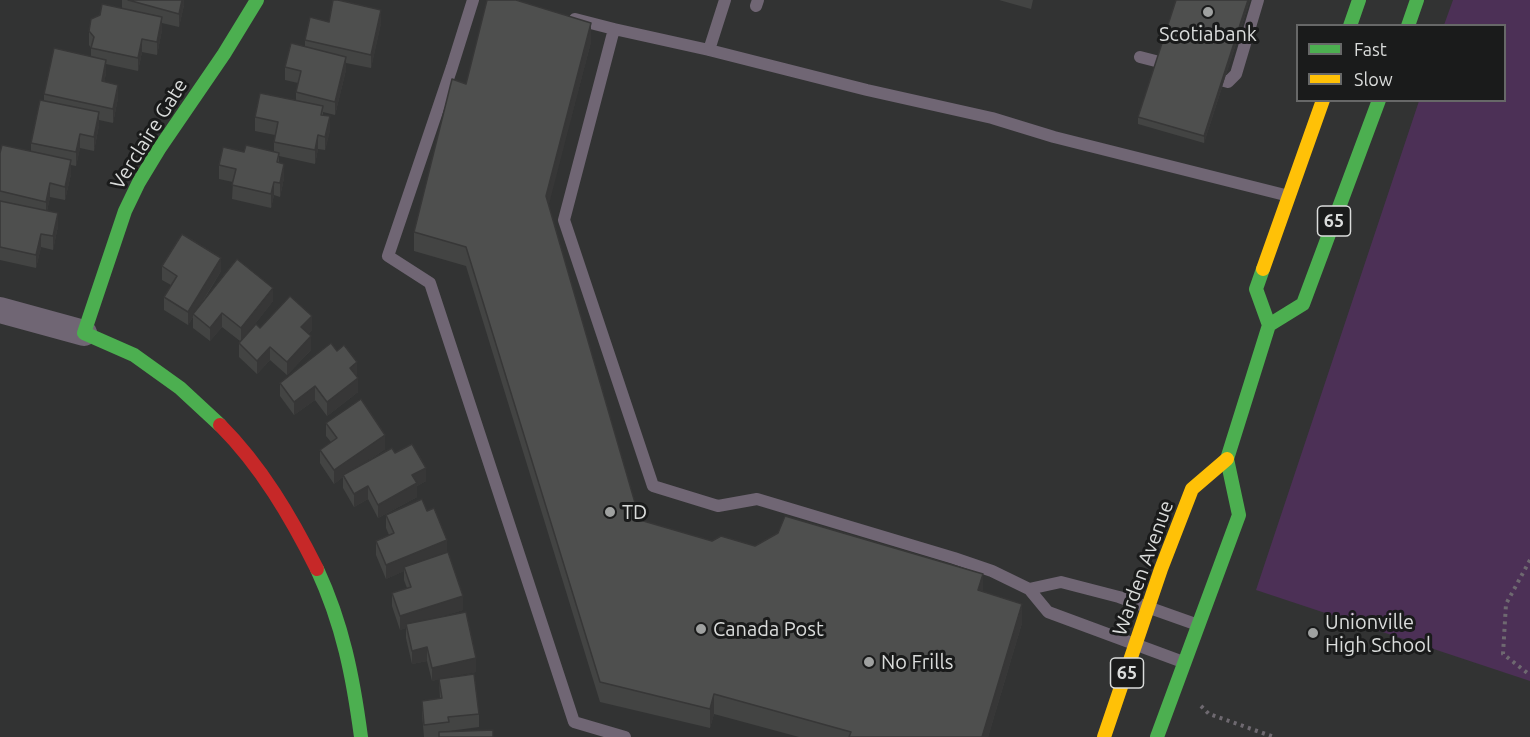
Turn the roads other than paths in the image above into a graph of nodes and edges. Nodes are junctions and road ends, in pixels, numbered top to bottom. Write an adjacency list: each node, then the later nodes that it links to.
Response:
1 (257, 0): 18 (main road, Verclaire Gate)
2 (473, 0): 26 (lane)
3 (725, 0): 11 (lane)
4 (1258, 0): 12 (lane)
5 (1359, 0): 8 (main road)
6 (1417, 0): 9 (main road)
7 (568, 17): 10 (lane)
8 (1351, 24)
9 (1409, 24)
10 (614, 29): 11 (lane); 20 (lane)
11 (709, 50): 15 (lane)
12 (1140, 57)
13 (1322, 102): 15 (main road, 65)
14 (1378, 102): 17 (main road, 65)
15 (1290, 196): 17 (main road, 65)
16 (0, 310): 18 (street)
17 (1269, 325): 19 (main road)
18 (84, 333): 25 (main road)
19 (1227, 459): 21 (main road, Warden Avenue / 65); 22 (main road)
20 (1029, 588): 21 (lane); 23 (lane)
21 (1148, 608): 22 (lane); 23 (main road, Warden Avenue / 65)
22 (1198, 625): 24 (main road)
23 (1135, 646): 24 (lane); 27 (main road, Warden Avenue / 65)
24 (1185, 663): 28 (main road)
25 (361, 737)
26 (625, 737)
27 (1104, 737)
28 (1157, 737)

